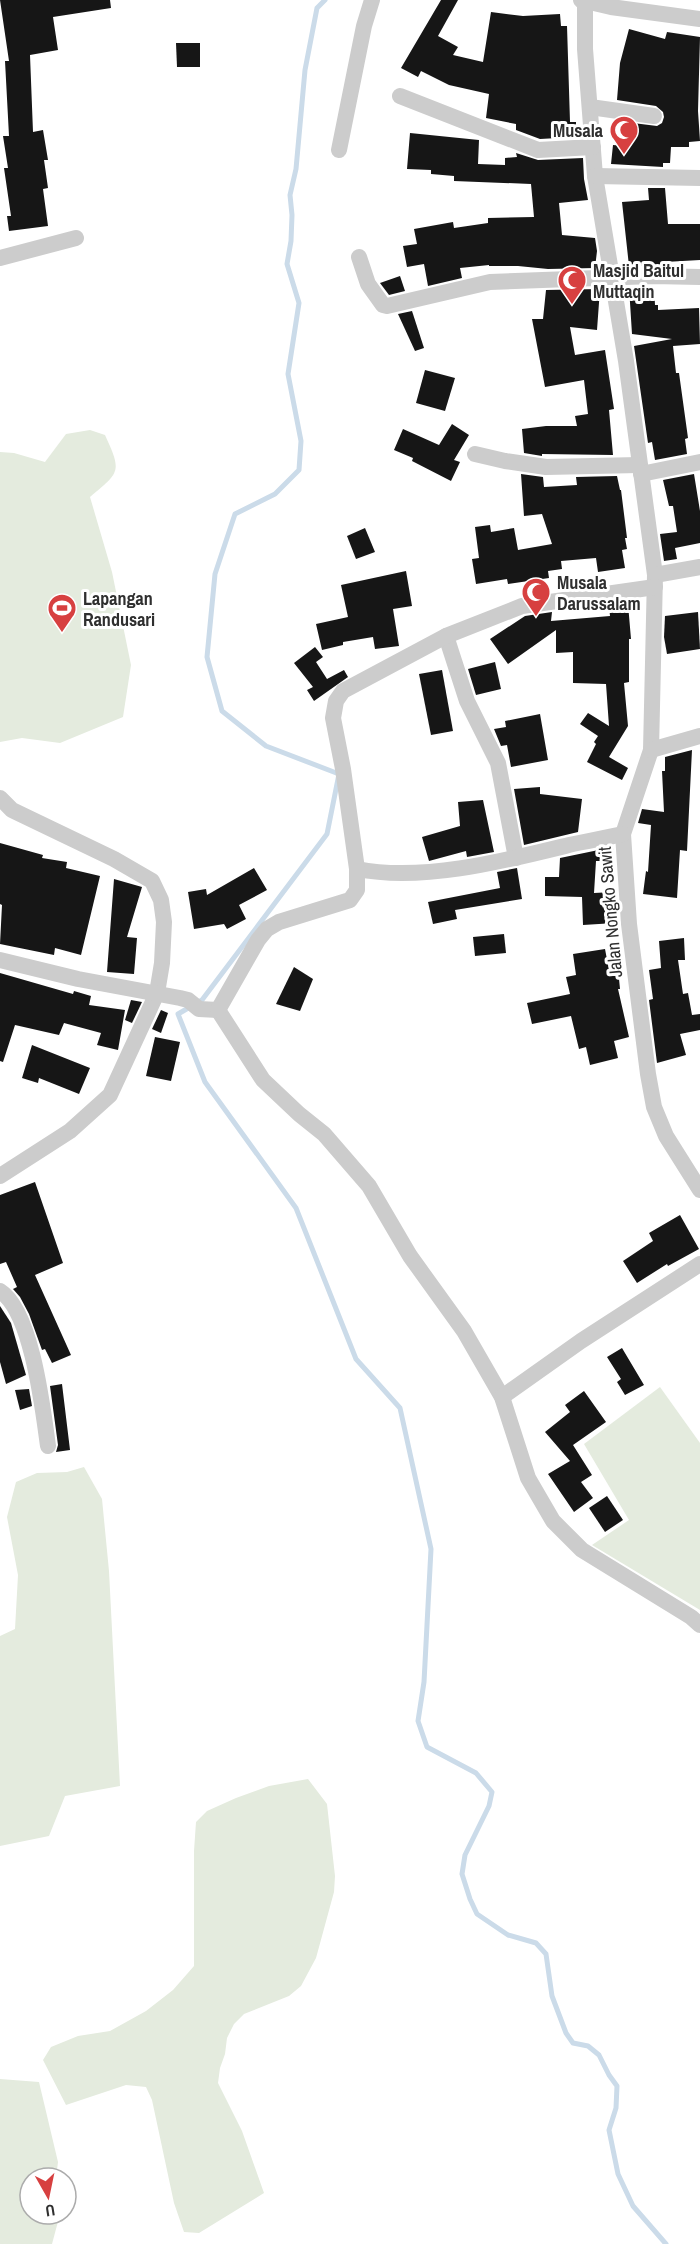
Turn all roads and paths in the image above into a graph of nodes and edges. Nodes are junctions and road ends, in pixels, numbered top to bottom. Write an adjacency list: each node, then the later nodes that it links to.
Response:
1 (372, 0): 9 (street)
2 (583, 1): 3 (street); 6 (street, Jalan Nongko Sawit)
3 (611, 3): 4 (street)
4 (700, 19)
5 (400, 96): 8 (street)
6 (590, 107): 7 (street); 8 (street, Jalan Nongko Sawit)
7 (654, 116)
8 (593, 147): 10 (street, Jalan Nongko Sawit)
9 (339, 150)
10 (595, 176): 11 (street); 16 (street, Jalan Nongko Sawit)
11 (700, 178)
12 (76, 238): 14 (street)
13 (359, 257): 16 (street)
14 (0, 258)
15 (700, 277): 16 (street)
16 (612, 279): 19 (street, Jalan Nongko Sawit)
17 (475, 454): 19 (street)
18 (700, 462): 19 (street)
19 (640, 469): 21 (street, Jalan Nongko Sawit)
20 (700, 567): 21 (street)
21 (655, 581): 22 (street); 24 (street, Jalan Nongko Sawit)
22 (446, 636): 27 (street); 28 (street)
23 (700, 736): 24 (street)
24 (651, 750): 26 (street, Jalan Nongko Sawit)
25 (4, 806): 30 (street)
26 (623, 834): 27 (street); 33 (street, Jalan Nongko Sawit)
27 (516, 858): 28 (street)
28 (357, 869): 31 (street)
29 (0, 960): 30 (street)
30 (157, 993): 31 (street); 32 (street)
31 (218, 1010): 36 (street)
32 (0, 1176)
33 (700, 1190)
34 (700, 1264): 36 (street)
35 (0, 1291): 37 (street)
36 (502, 1397): 38 (street)
37 (48, 1446)
38 (700, 1625)

